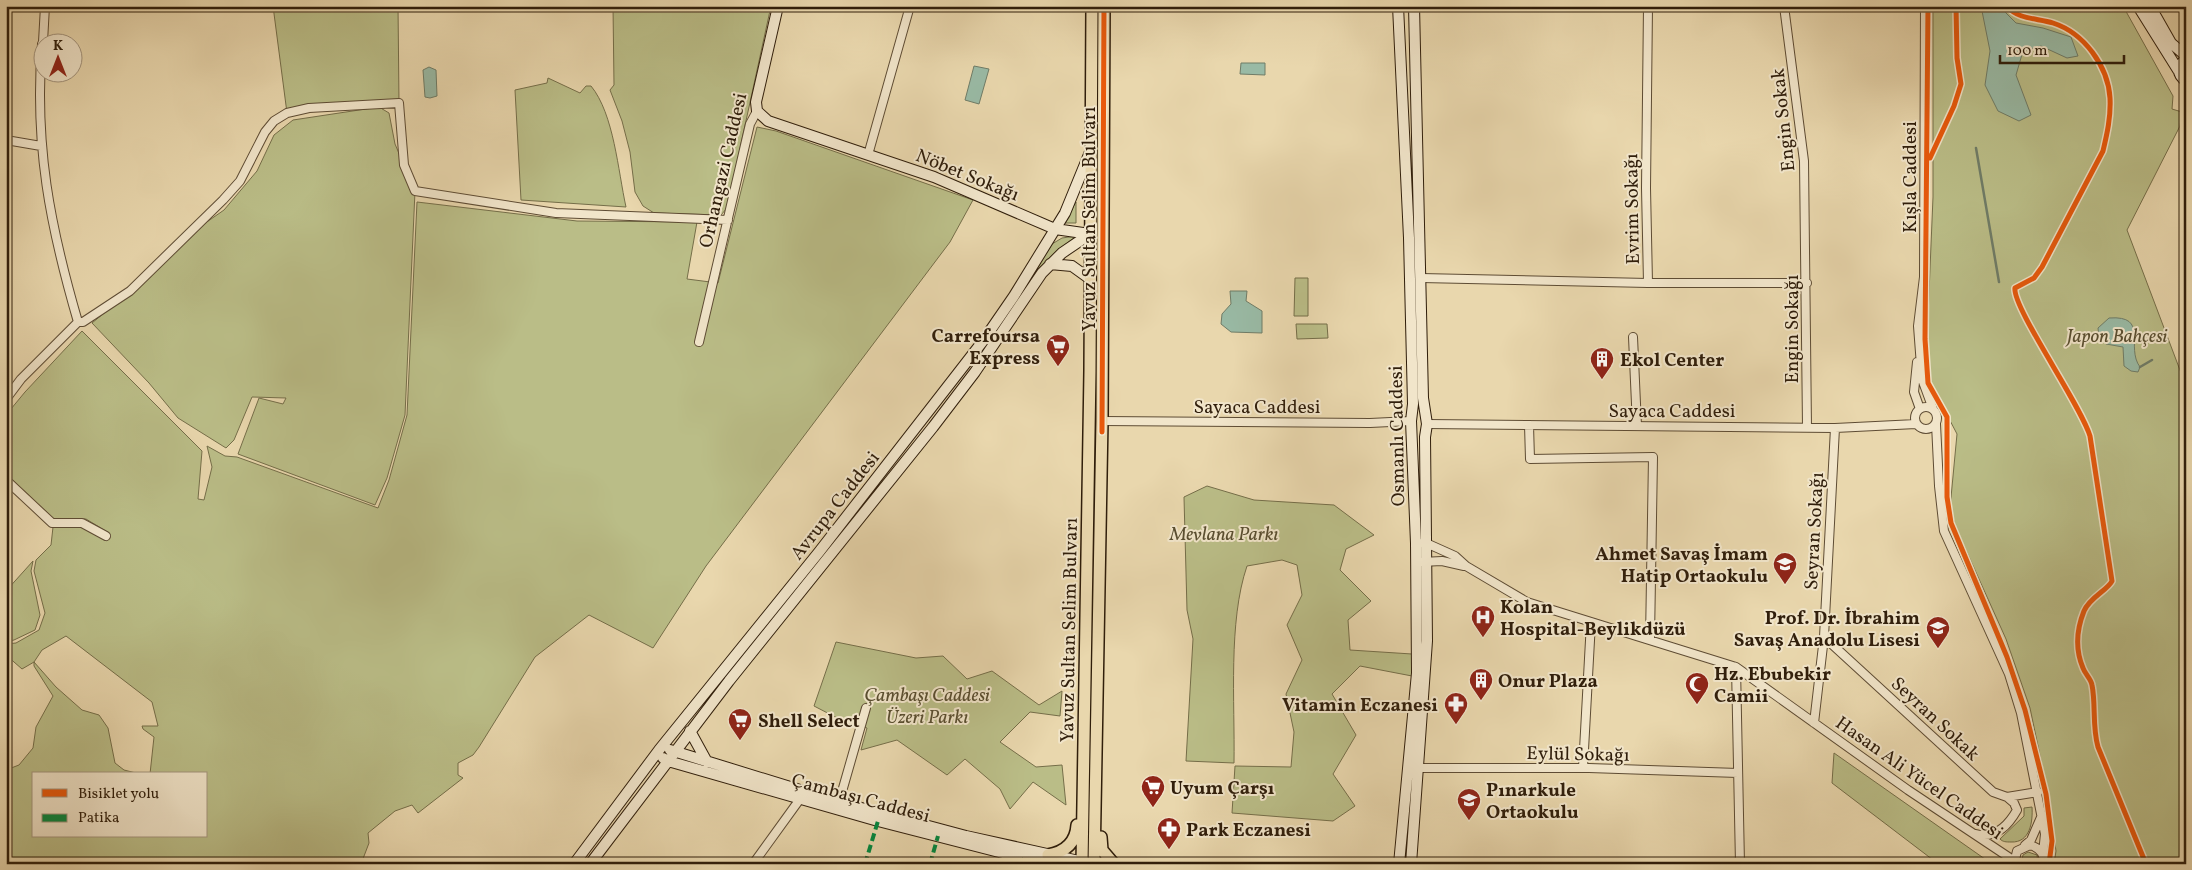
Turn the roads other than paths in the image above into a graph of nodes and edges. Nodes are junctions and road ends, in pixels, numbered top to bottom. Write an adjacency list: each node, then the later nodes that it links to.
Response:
1 (45, 6): 14 (street)
2 (778, 6): 20 (main road, Orhangazi Caddesi)
3 (910, 6): 24 (street)
4 (1092, 6): 23 (main road, Yavuz Sultan Selim Bulvarı)
5 (1104, 6): 28 (main road, Yavuz Sultan Selim Bulvarı)
6 (1399, 6): 7 (main road); 41 (main road, Osmanlı Caddesi)
7 (1409, 6)
8 (1414, 6): 30 (main road, Osmanlı Caddesi)
9 (1648, 6): 32 (street, Evrim Sokağı)
10 (1784, 6): 27 (street, Engin Sokak)
11 (1925, 6): 37 (street, Kışla Caddesi)
12 (2138, 6): 17 (main road)
13 (2150, 6): 15 (main road)
14 (44, 32)
15 (2186, 56)
16 (2186, 60): 17 (main road)
17 (2178, 70): 19 (main road)
18 (41, 82): 22 (street)
19 (2186, 83)
20 (757, 110): 24 (main road, Nöbet Sokağı); 25 (street, Orhangazi Caddesi)
21 (6, 140): 22 (street)
22 (41, 146): 34 (street)
23 (1091, 149): 26 (main road, Avrupa Caddesi); 28 (main road, Yavuz Sultan Selim Bulvarı)
24 (868, 154): 26 (main road, Nöbet Sokağı)
25 (728, 220): 34 (street); 36 (street, Orhangazi Caddesi)
26 (1055, 229): 28 (main road, Nöbet Sokağı); 63 (main road, Avrupa Caddesi)
27 (1806, 231): 33 (street, Engin Sokağı)
28 (1096, 234): 29 (main road, Avrupa Caddesi); 31 (main road, Yavuz Sultan Selim Bulvarı); 48 (main road, Yavuz Sultan Selim Bulvarı)
29 (1050, 264): 31 (main road); 62 (main road, Avrupa Caddesi)
30 (1421, 278): 32 (street); 42 (main road, Osmanlı Caddesi)
31 (1090, 279): 46 (main road, Yavuz Sultan Selim Bulvarı)
32 (1648, 283): 33 (street, Evrim Sokağı)
33 (1807, 283): 49 (street, Engin Sokağı)
34 (78, 322): 38 (street)
35 (1633, 337): 47 (street)
36 (698, 342)
37 (1919, 348): 39 (street); 40 (street)
38 (6, 399)
39 (1920, 409): 40 (street); 43 (street)
40 (1933, 409): 44 (street)
41 (1411, 422): 42 (main road); 42 (main road); 48 (street, Sayaca Caddesi); 53 (main road, Osmanlı Caddesi)
42 (1427, 423): 45 (street, Sayaca Caddesi); 53 (main road, Osmanlı Caddesi)
43 (1916, 424): 44 (street); 50 (street, Sayaca Caddesi)
44 (1936, 424): 70 (street)
45 (1529, 425): 47 (street, Sayaca Caddesi); 58 (street)
46 (1088, 426): 48 (main road); 74 (main road, Yavuz Sultan Selim Bulvarı)
47 (1637, 426): 49 (street, Sayaca Caddesi)
48 (1102, 427): 75 (main road, Yavuz Sultan Selim Bulvarı)
49 (1807, 427): 50 (street, Sayaca Caddesi)
50 (1836, 428): 57 (street, Seyran Sokağı)
51 (6, 480): 52 (street)
52 (106, 536)
53 (1421, 543): 54 (main road, Osmanlı Caddesi); 55 (street)
54 (1421, 562): 55 (street); 67 (main road, Osmanlı Caddesi); 87 (main road, Osmanlı Caddesi)
55 (1466, 566): 56 (street, Hasan Ali Yücel Caddesi)
56 (1591, 622): 58 (street, Hasan Ali Yücel Caddesi); 68 (street)
57 (1824, 637): 61 (street, Seyran Sokağı); 71 (street, Seyran Sokak)
58 (1650, 639): 59 (street, Hasan Ali Yücel Caddesi)
59 (1736, 667): 61 (street, Hasan Ali Yücel Caddesi); 69 (street)
60 (866, 708): 73 (street)
61 (1814, 723): 77 (street, Hasan Ali Yücel Caddesi)
62 (690, 731): 64 (main road, Avrupa Caddesi); 66 (main road)
63 (660, 750): 64 (main road, Çambaşı Caddesi); 65 (main road); 83 (main road, Avrupa Caddesi)
64 (675, 752): 65 (main road, Avrupa Caddesi); 66 (main road, Çambaşı Caddesi)
65 (668, 761): 72 (main road, Çambaşı Caddesi); 84 (main road, Avrupa Caddesi)
66 (707, 762): 73 (main road, Çambaşı Caddesi)
67 (1419, 768): 68 (street, Eylül Sokağı); 88 (main road, Osmanlı Caddesi)
68 (1584, 768): 69 (street, Eylül Sokağı)
69 (1738, 773): 89 (street)
70 (2038, 792): 71 (street); 76 (street)
71 (2007, 797): 77 (street)
72 (800, 799): 80 (main road, Çambaşı Caddesi); 85 (street)
73 (839, 802): 80 (main road, Çambaşı Caddesi)
74 (1083, 812): 80 (main road); 82 (main road, Yavuz Sultan Selim Bulvarı)
75 (1095, 813): 82 (main road, Yavuz Sultan Selim Bulvarı); 86 (main road)
76 (2042, 815): 78 (street); 79 (street)
77 (1967, 831): 81 (street, Hasan Ali Yücel Caddesi)
78 (2025, 845): 79 (street); 81 (street)
79 (2043, 853): 90 (street)
80 (1047, 860): 82 (main road, Çambaşı Caddesi)
81 (2014, 862)
82 (1088, 863)
83 (574, 864)
84 (590, 864)
85 (752, 864)
86 (1114, 864)
87 (1400, 864)
88 (1411, 864)
89 (1740, 864)
90 (2044, 864)

